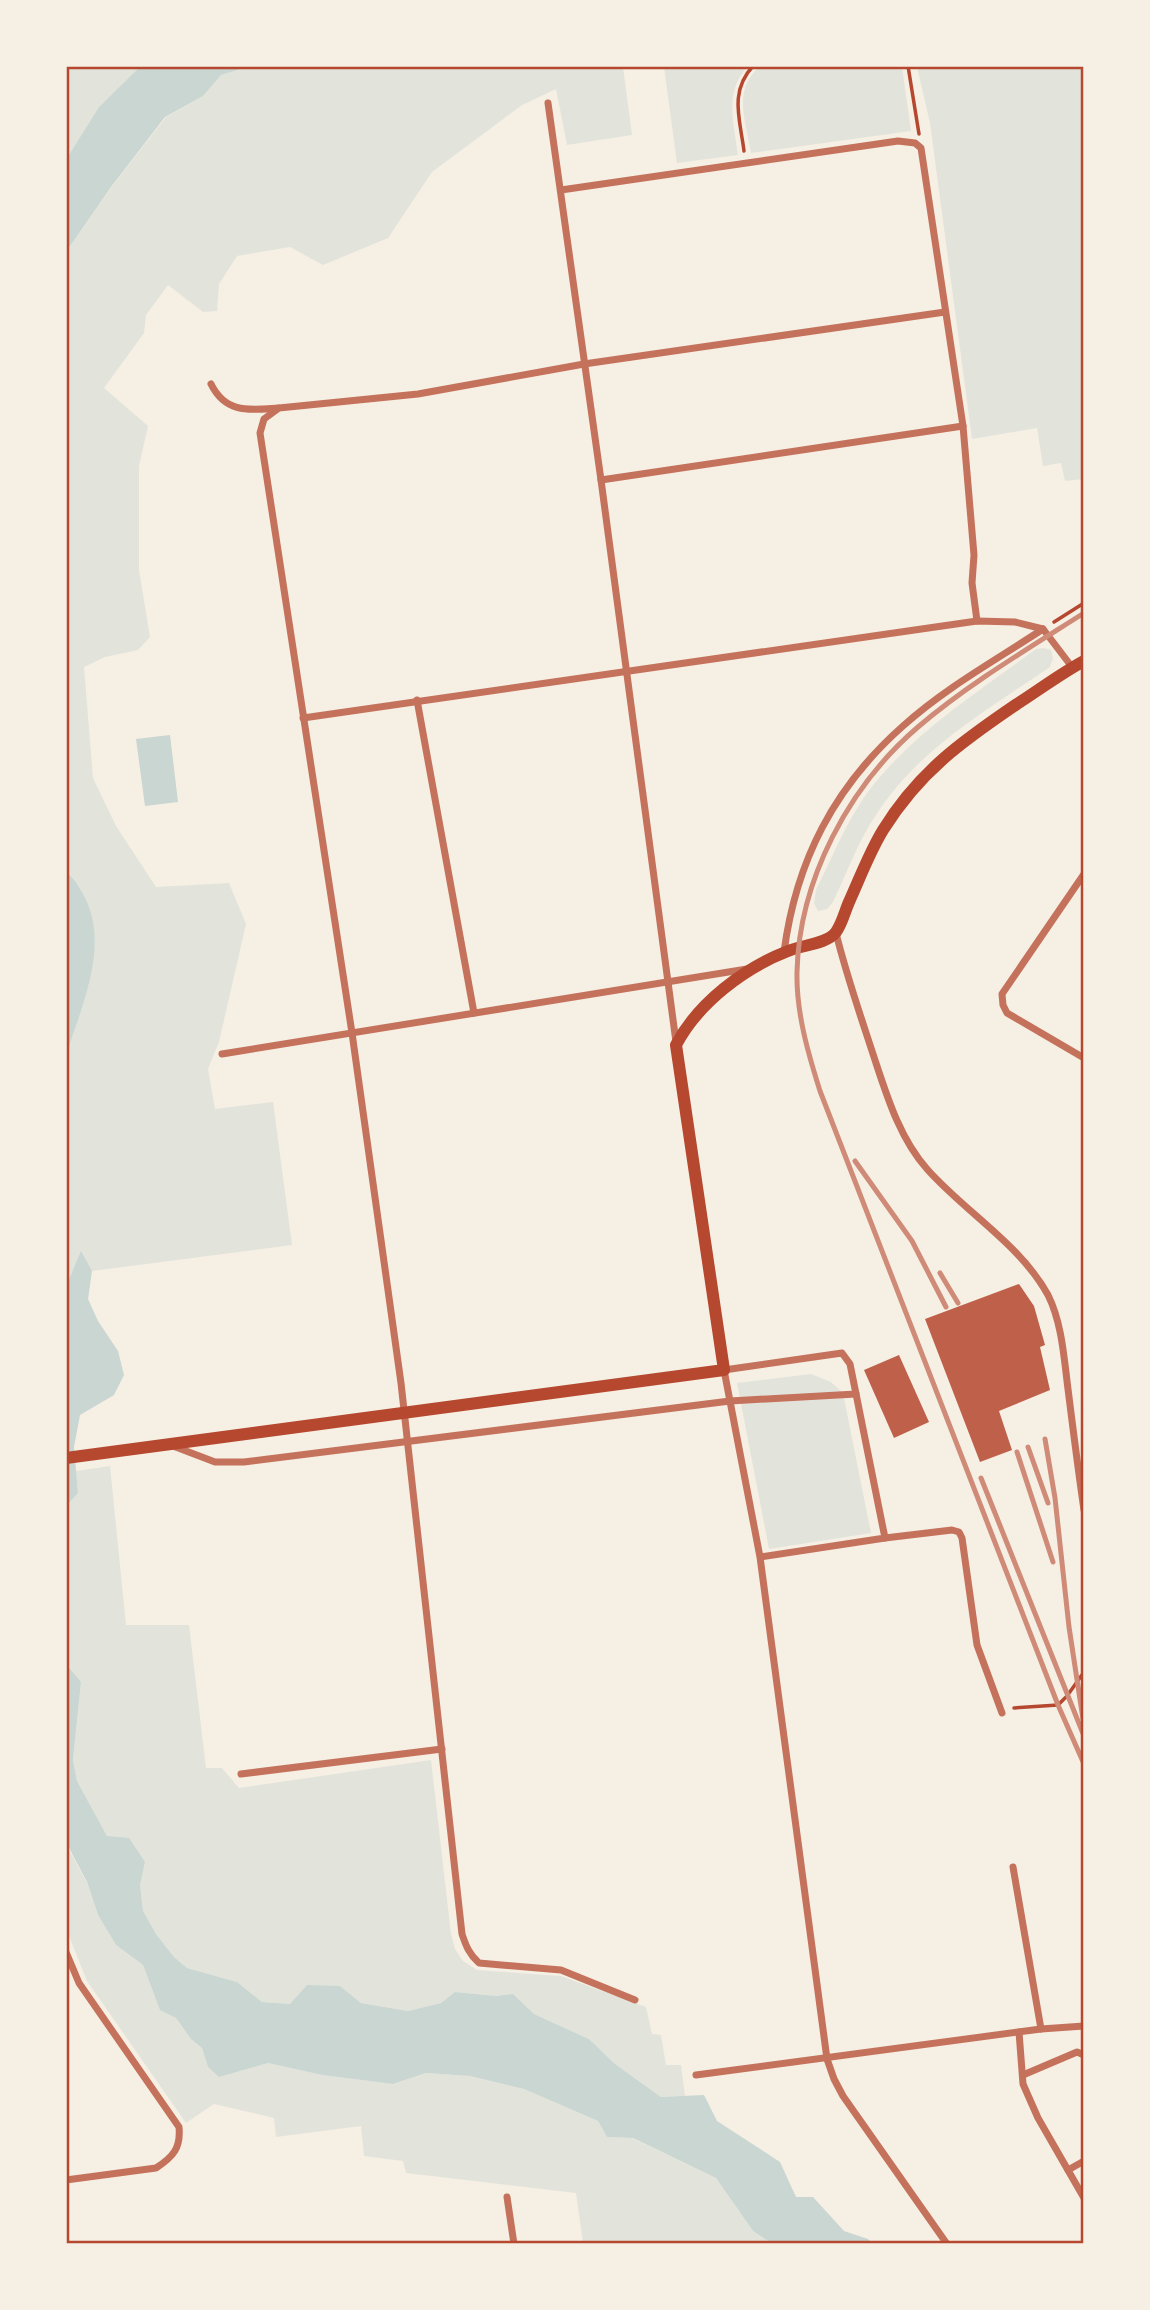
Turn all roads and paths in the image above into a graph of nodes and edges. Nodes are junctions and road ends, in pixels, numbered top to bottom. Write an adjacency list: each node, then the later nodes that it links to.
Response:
1 (753, 66): 5 (path)
2 (908, 66): 4 (path)
3 (548, 103): 6 (street)
4 (921, 148): 5 (street); 7 (street)
5 (746, 163): 6 (street)
6 (561, 190): 8 (street)
7 (945, 312): 8 (street); 11 (street)
8 (584, 364): 10 (street); 12 (street)
9 (211, 384): 10 (street)
10 (279, 408): 19 (street)
11 (963, 426): 12 (street); 14 (street)
12 (601, 480): 17 (street)
13 (1083, 603): 15 (path)
14 (977, 621): 15 (street); 17 (street)
15 (1044, 629): 16 (street); 22 (street)
16 (1078, 664): 21 (main road)
17 (626, 672): 18 (street); 24 (street)
18 (417, 700): 19 (street); 25 (street)
19 (303, 718): 26 (street)
20 (1083, 874): 29 (street)
21 (836, 933): 22 (main road); 37 (street)
22 (784, 952): 23 (main road)
23 (755, 967): 24 (street); 27 (main road)
24 (669, 981): 25 (street); 27 (street)
25 (474, 1013): 26 (street)
26 (352, 1033): 28 (street); 33 (street)
27 (676, 1045): 30 (main road)
28 (222, 1054)
29 (1083, 1058)
30 (724, 1370): 31 (street); 32 (street); 33 (main road)
31 (856, 1394): 32 (street); 38 (street)
32 (730, 1401): 34 (street); 39 (street)
33 (404, 1414): 34 (street); 35 (main road)
34 (408, 1441): 35 (street); 42 (street)
35 (169, 1444): 36 (main road)
36 (66, 1458)
37 (1083, 1510)
38 (884, 1538): 39 (street); 41 (street)
39 (760, 1557): 51 (street)
40 (1083, 1672): 41 (path)
41 (1002, 1713)
42 (442, 1749): 43 (street); 46 (street)
43 (242, 1774)
44 (1013, 1867): 48 (street)
45 (66, 1952): 56 (street)
46 (635, 2000)
47 (1083, 2026): 48 (street)
48 (1041, 2028): 49 (street)
49 (1018, 2032): 51 (street); 53 (street)
50 (1083, 2055): 53 (street)
51 (827, 2059): 52 (street); 60 (street)
52 (696, 2075)
53 (1023, 2075): 55 (street)
54 (1083, 2161): 55 (street)
55 (1068, 2170): 58 (street)
56 (66, 2180)
57 (508, 2197): 59 (street)
58 (1083, 2198)
59 (514, 2244)
60 (947, 2244)

